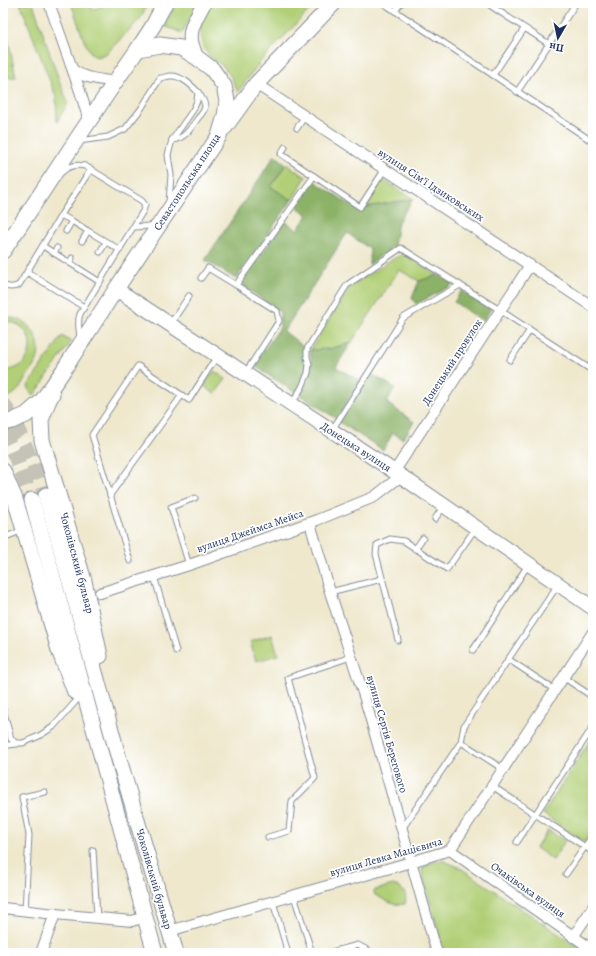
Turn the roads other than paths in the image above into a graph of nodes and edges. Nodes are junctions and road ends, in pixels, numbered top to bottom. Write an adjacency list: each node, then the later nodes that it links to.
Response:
1 (48, 3): 14 (street)
2 (165, 3): 12 (main road)
3 (204, 3): 13 (street)
4 (334, 3): 17 (main road)
5 (383, 3): 9 (lane)
6 (401, 3): 9 (lane)
7 (489, 3): 10 (lane)
8 (576, 3): 11 (lane)
9 (395, 12): 15 (lane)
10 (524, 28): 11 (lane); 15 (lane)
11 (548, 44): 19 (lane)
12 (138, 49): 13 (main road, Севастопольська площа); 16 (main road)
13 (196, 58): 23 (main road, Севастопольська площа)
14 (73, 70): 16 (street); 21 (street)
15 (493, 75): 19 (lane)
16 (115, 82): 21 (main road)
17 (256, 84): 20 (street, вулиця Сімʼї Ідзиковських); 23 (main road)
18 (198, 92): 24 (lane); 24 (lane); 25 (lane)
19 (517, 92): 26 (lane)
20 (305, 116): 22 (lane); 29 (street, вулиця Сімʼї Ідзиковських)
21 (89, 121): 25 (main road)
22 (298, 128)
23 (219, 136): 33 (main road, Севастопольська площа)
24 (172, 140): 33 (lane)
25 (75, 142): 31 (main road)
26 (593, 142)
27 (285, 147): 30 (lane)
28 (91, 169): 31 (lane); 32 (lane); 35 (lane)
29 (385, 169): 30 (lane); 46 (street, вулиця Сімʼї Ідзиковських)
30 (314, 176): 51 (lane)
31 (39, 195): 36 (main road)
32 (61, 215): 34 (lane); 42 (lane)
33 (164, 217): 35 (lane); 53 (main road, Севастопольська площа)
34 (72, 221): 37 (lane); 38 (lane)
35 (134, 227): 43 (lane)
36 (17, 230): 41 (main road); 44 (main road)
37 (66, 231)
38 (88, 231): 39 (lane); 40 (lane)
39 (82, 241)
40 (106, 242): 43 (lane); 45 (lane)
41 (3, 244)
42 (43, 246): 47 (lane); 49 (lane)
43 (120, 250): 49 (lane)
44 (3, 251)
45 (100, 252)
46 (530, 265): 56 (street, вулиця Сімʼї Ідзиковських); 57 (street, Донецький провулок)
47 (27, 272): 50 (lane); 55 (lane)
48 (201, 278): 51 (lane)
49 (100, 282): 55 (lane)
50 (3, 285)
51 (236, 285): 65 (lane)
52 (460, 285): 57 (lane); 67 (lane); 69 (lane)
53 (116, 289): 58 (street, Донецька вулиця); 60 (main road, Севастопольська площа)
54 (189, 296): 58 (lane)
55 (84, 307): 60 (lane)
56 (593, 307)
57 (500, 310): 59 (lane); 71 (street, Донецький провулок)
58 (170, 325): 61 (street, Донецька вулиця)
59 (530, 330): 62 (lane); 64 (lane)
60 (77, 349): 63 (main road, Севастопольська площа)
61 (217, 356): 65 (street, Донецька вулиця); 66 (lane)
62 (510, 360)
63 (63, 371): 68 (main road, Севастопольська площа); 108 (main road, Чоколівський бульвар)
64 (593, 372)
65 (244, 374): 67 (street, Донецька вулиця)
66 (182, 395): 73 (lane); 73 (lane)
67 (291, 404): 69 (street, Донецька вулиця)
68 (3, 423)
69 (332, 431): 71 (street, Донецька вулиця)
70 (3, 471): 80 (main road, Чоколівський бульвар)
71 (397, 474): 76 (street, Донецька вулиця); 78 (street, вулиця Джеймса Мейса)
72 (46, 495): 108 (main road, Чоколівський бульвар)
73 (110, 495): 84 (lane)
74 (195, 498): 86 (lane)
75 (32, 500): 109 (main road, Чоколівський бульвар)
76 (444, 506): 77 (lane); 79 (street, Донецька вулиця)
77 (435, 519)
78 (310, 523): 86 (street, вулиця Джеймса Мейса); 90 (street, вулиця Сергія Берегового)
79 (476, 528): 83 (lane); 85 (street, Донецька вулиця)
80 (24, 529): 81 (lane); 102 (main road, Чоколівський бульвар)
81 (3, 538)
82 (423, 538): 83 (lane)
83 (416, 549): 88 (lane)
84 (130, 561)
85 (528, 564): 89 (street, Донецька вулиця); 95 (lane)
86 (189, 565): 87 (street, вулиця Джеймса Мейса)
87 (154, 576): 91 (street, вулиця Джеймса Мейса); 96 (lane)
88 (382, 579): 90 (lane); 94 (lane)
89 (558, 584): 92 (street, Донецька вулиця); 98 (lane)
90 (330, 592): 97 (street, вулиця Сергія Берегового)
91 (100, 593)
92 (593, 608)
93 (593, 632): 99 (street, вулиця Левка Мацієвича)
94 (398, 640)
95 (473, 650)
96 (176, 651)
97 (352, 657): 114 (street, вулиця Сергія Берегового); 116 (lane)
98 (508, 659): 100 (lane); 105 (lane)
99 (563, 677): 100 (street, вулиця Левка Мацієвича); 101 (lane)
100 (555, 690): 110 (street, вулиця Левка Мацієвича)
101 (593, 698)
102 (78, 699): 106 (lane); 109 (main road, Чоколівський бульвар)
103 (3, 709): 106 (lane)
104 (593, 727): 113 (lane)
105 (461, 742): 110 (lane); 114 (lane)
106 (19, 743): 107 (lane)
107 (3, 748)
108 (119, 759): 132 (main road, Чоколівський бульвар)
109 (103, 761): 130 (main road, Чоколівський бульвар)
110 (503, 769): 111 (street, вулиця Левка Мацієвича)
111 (492, 786): 113 (lane); 120 (street, вулиця Левка Мацієвича)
112 (46, 792): 128 (lane)
113 (535, 814): 117 (lane); 118 (lane)
114 (401, 830): 122 (street, вулиця Сергія Берегового)
115 (593, 835): 118 (lane)
116 (268, 837)
117 (517, 842)
118 (585, 847): 121 (lane); 123 (lane)
119 (93, 850): 131 (lane)
120 (450, 850): 122 (street, вулиця Левка Мацієвича); 133 (street, Очаківська вулиця)
121 (593, 852)
122 (412, 862): 124 (street, вулиця Левка Мацієвича); 142 (street, вулиця Сергія Берегового)
123 (566, 874)
124 (294, 896): 125 (street, вулиця Левка Мацієвича); 139 (lane)
125 (273, 902): 132 (street, вулиця Левка Мацієвича); 138 (lane)
126 (593, 907): 133 (street)
127 (3, 908): 128 (street)
128 (24, 911): 129 (street)
129 (55, 914): 131 (street); 135 (street)
130 (145, 917): 131 (street); 136 (main road, Чоколівський бульвар)
131 (97, 918)
132 (169, 931): 137 (main road, Чоколівський бульвар)
133 (573, 937): 134 (street, Очаківська вулиця)
134 (593, 950)
135 (41, 953)
136 (155, 953)
137 (176, 953)
138 (288, 953)
139 (312, 953)
140 (328, 953): 141 (lane)
141 (373, 953)
142 (437, 953)

